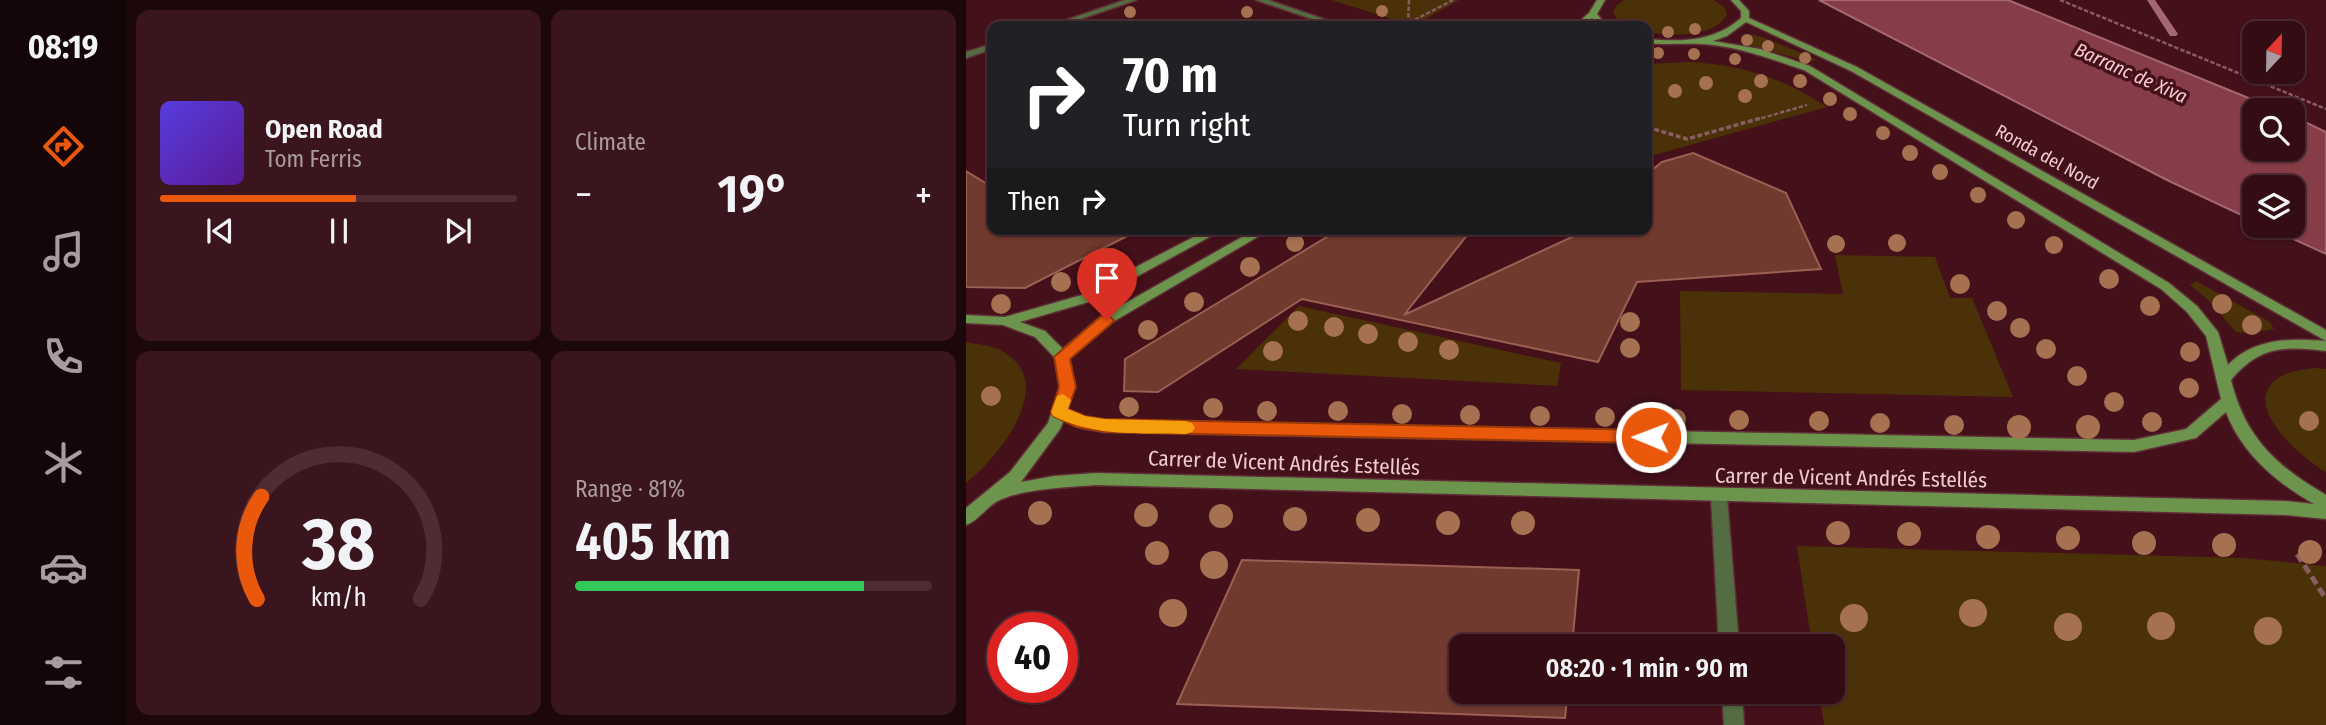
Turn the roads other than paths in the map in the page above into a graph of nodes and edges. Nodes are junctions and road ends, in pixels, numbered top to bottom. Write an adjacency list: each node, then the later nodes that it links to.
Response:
1 (1132, 0): 7 (street)
2 (1260, 0): 8 (street)
3 (1601, 0): 5 (street)
4 (1735, 0): 6 (street)
5 (1593, 14): 9 (street); 10 (street)
6 (1745, 19): 12 (street); 19 (street, Ronda del Nord)
7 (1067, 21)
8 (1325, 21)
9 (1584, 21)
10 (1599, 21)
11 (1652, 41): 12 (street)
12 (1700, 41): 22 (street)
13 (987, 48): 14 (street)
14 (966, 55)
15 (1207, 235): 18 (street)
16 (1255, 235): 21 (street)
17 (966, 319): 18 (street)
18 (1004, 321): 21 (street)
19 (2326, 335)
20 (2326, 346): 22 (street)
21 (1062, 357): 24 (street)
22 (2224, 379): 23 (street)
23 (2228, 402): 24 (street, Carrer de Vicent Andrés Estellés); 27 (street)
24 (1059, 412): 25 (street)
25 (998, 493): 26 (street, Carrer de Vicent Andrés Estellés); 29 (street)
26 (1718, 496): 28 (street, Carrer de Vicent Andrés Estellés); 30 (street)
27 (2326, 503)
28 (2326, 512)
29 (966, 518)
30 (1728, 634)
31 (1733, 704): 32 (street)
32 (1734, 725)

